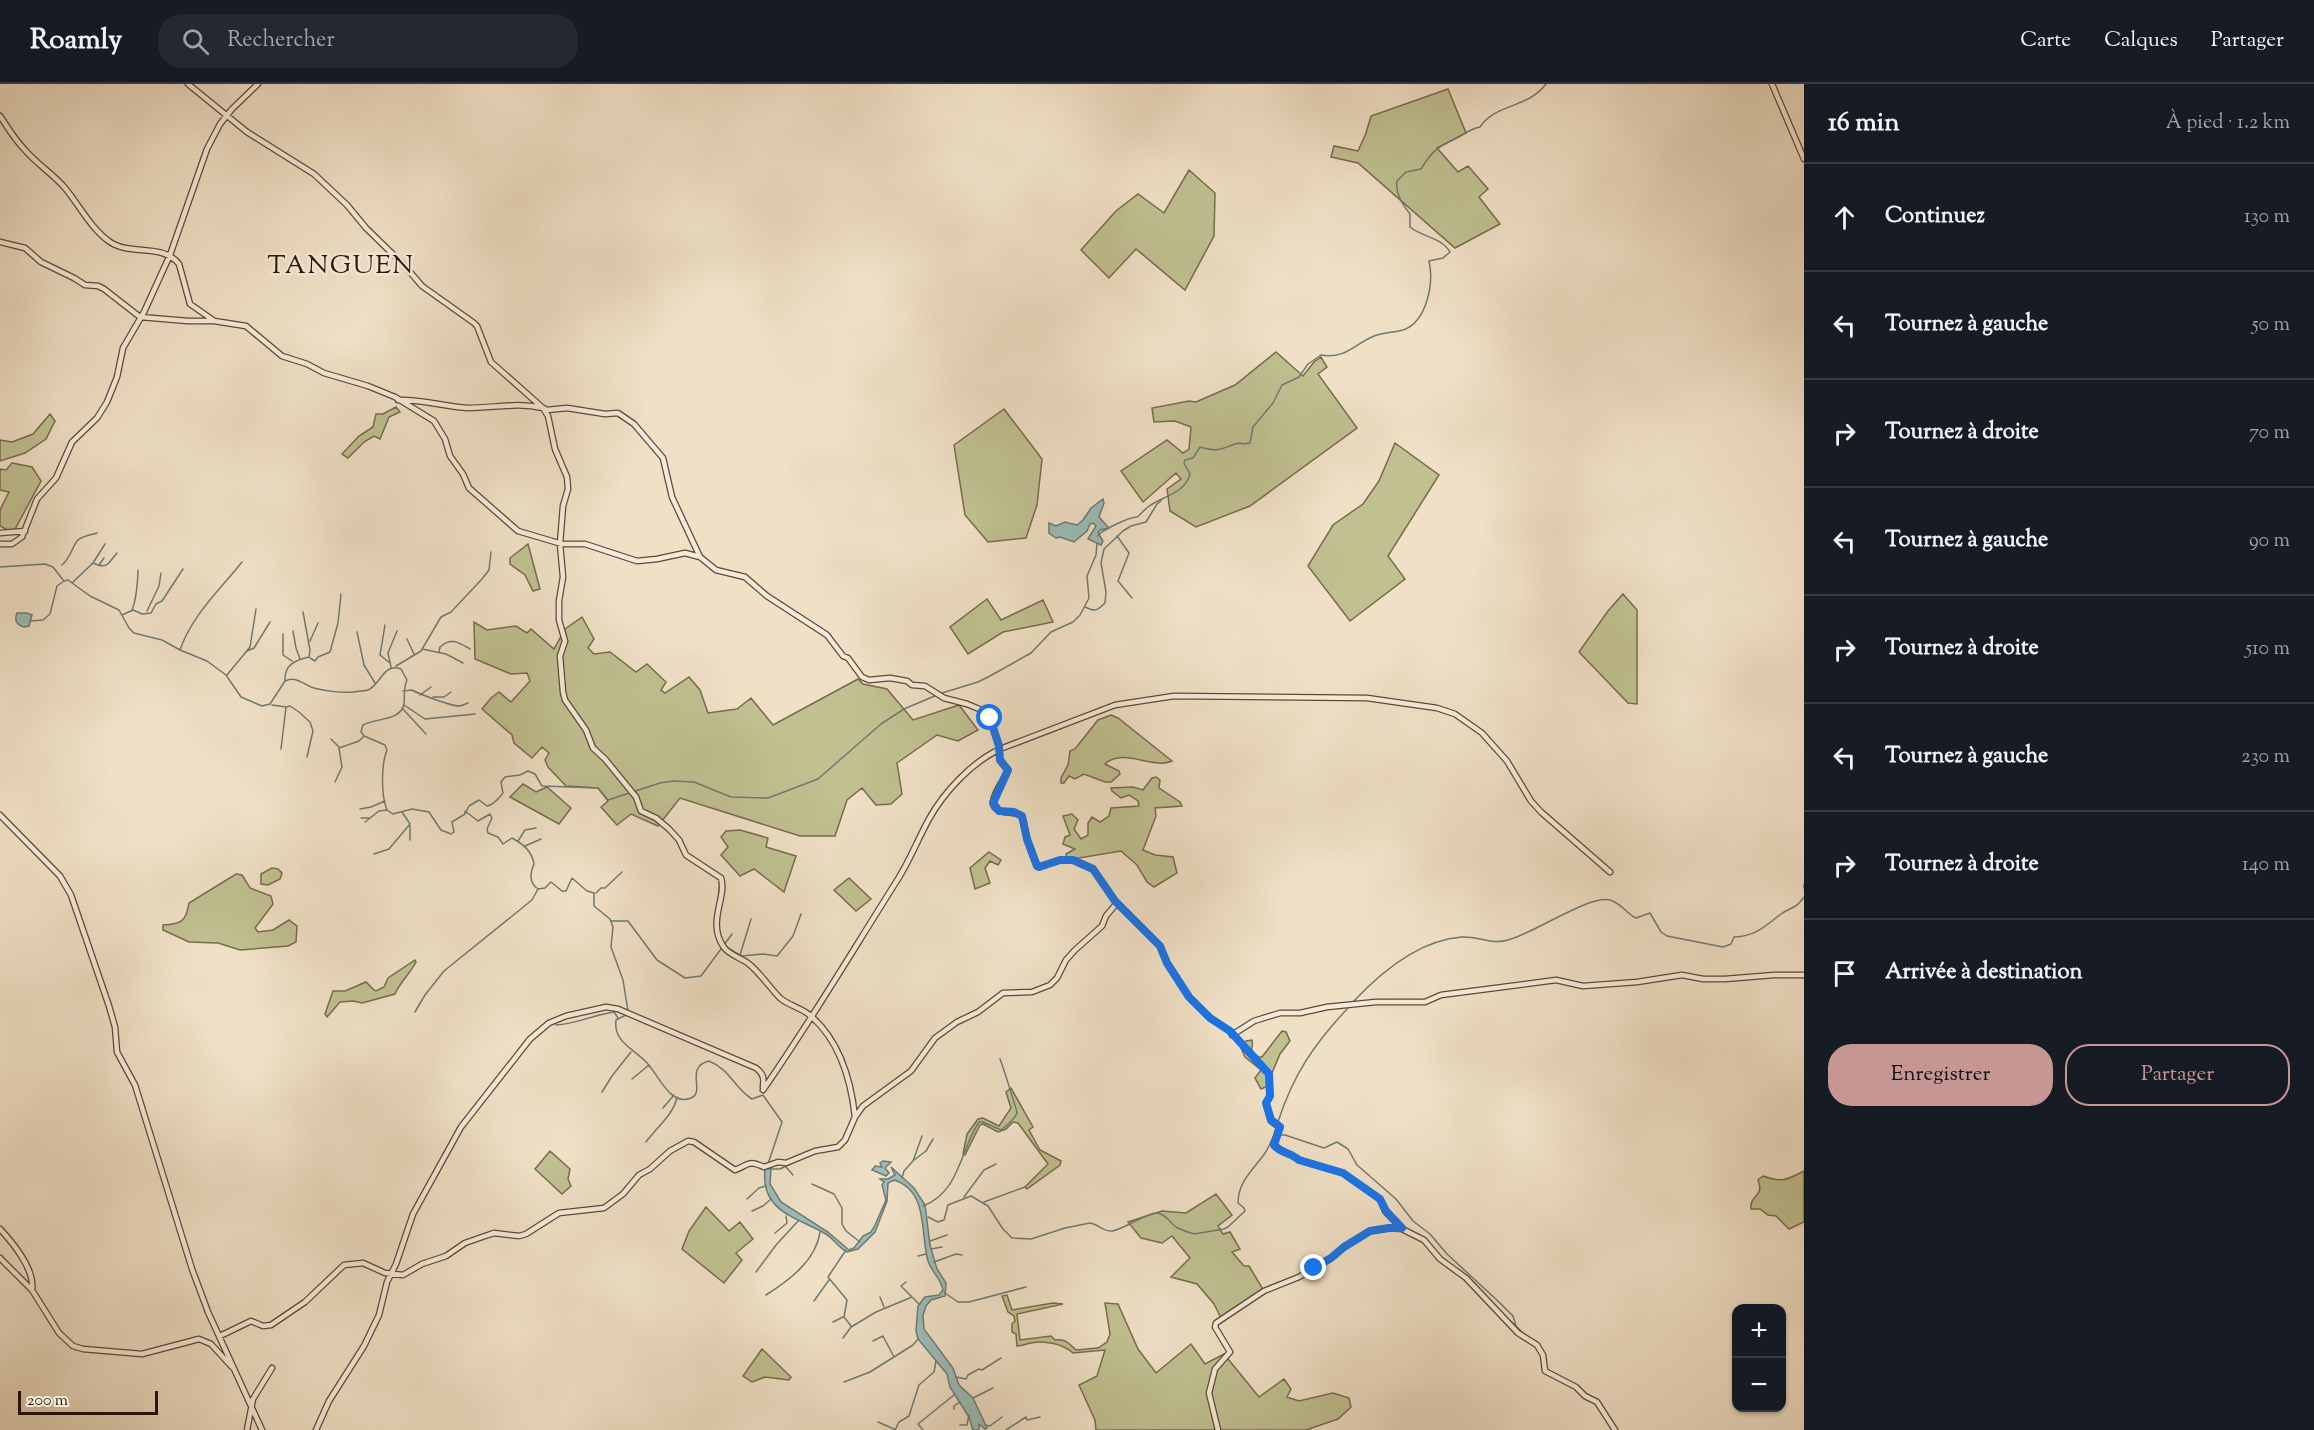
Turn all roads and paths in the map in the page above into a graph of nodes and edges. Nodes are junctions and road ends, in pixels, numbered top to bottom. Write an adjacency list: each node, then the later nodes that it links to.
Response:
1 (188, 84): 5 (street)
2 (258, 84): 5 (street)
3 (1773, 84): 6 (street)
4 (0, 116): 8 (street)
5 (226, 116): 8 (street); 12 (street)
6 (1804, 159)
7 (0, 242): 9 (street)
8 (170, 255): 9 (street); 10 (street)
9 (141, 317): 10 (street); 13 (street)
10 (214, 321): 11 (street)
11 (398, 399): 12 (street); 16 (street)
12 (543, 408): 16 (street); 17 (street)
13 (25, 531): 14 (street); 15 (street)
14 (0, 533)
15 (0, 544)
16 (560, 544): 17 (street); 23 (street)
17 (700, 557): 18 (street)
18 (999, 749): 20 (street); 21 (street); 23 (street)
19 (0, 815): 31 (street)
20 (1610, 872)
21 (1117, 903): 24 (street); 25 (street)
22 (1804, 975): 24 (street)
23 (812, 1017): 25 (street); 29 (street)
24 (1232, 1035): 26 (street)
25 (855, 1117): 29 (street)
26 (1402, 1228): 38 (street); 39 (street)
27 (0, 1229): 30 (street)
28 (0, 1258): 30 (street)
29 (391, 1274): 31 (street); 37 (street)
30 (32, 1290): 33 (street)
31 (220, 1336): 33 (street)
32 (272, 1368): 34 (street)
33 (236, 1372): 34 (street)
34 (252, 1407): 35 (street); 36 (street)
35 (247, 1430)
36 (262, 1430)
37 (316, 1430)
38 (1218, 1430)
39 (1615, 1430)

